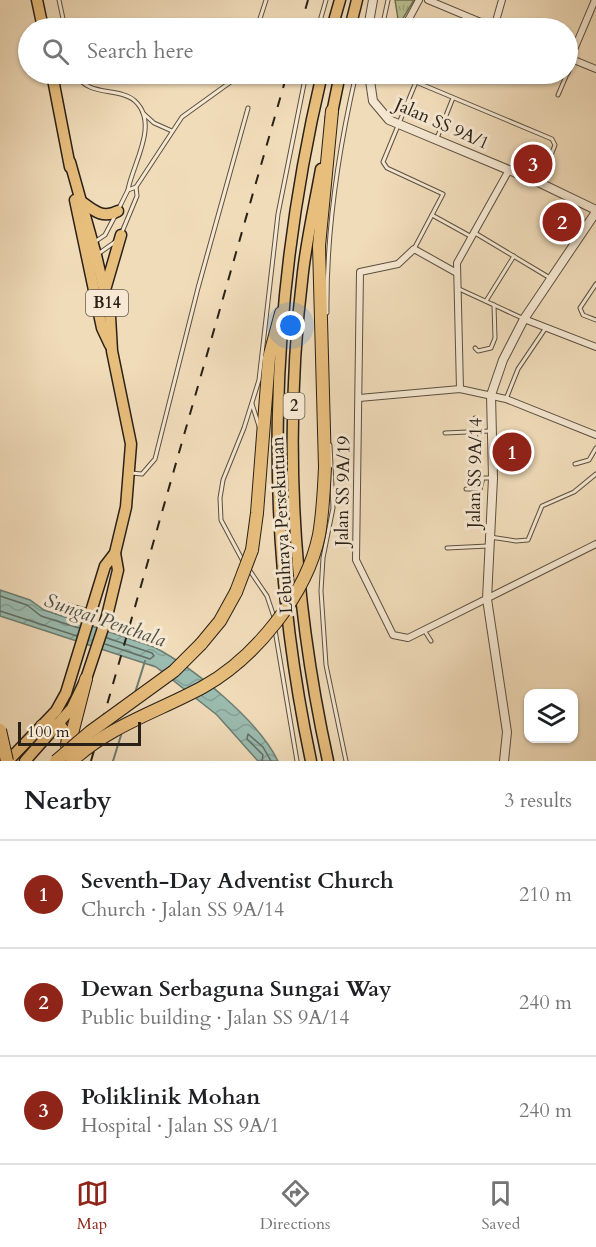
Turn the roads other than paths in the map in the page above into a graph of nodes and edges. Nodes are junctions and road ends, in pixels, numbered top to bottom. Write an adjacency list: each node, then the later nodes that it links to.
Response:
1 (37, 0): 13 (main road)
2 (59, 0): 14 (lane)
3 (266, 0): 15 (lane)
4 (326, 0): 16 (lane)
5 (339, 0): 17 (main road)
6 (357, 0): 18 (main road)
7 (373, 0): 19 (street)
8 (388, 0): 20 (lane)
9 (419, 0): 21 (street)
10 (428, 0): 22 (street)
11 (502, 0): 23 (street)
12 (595, 0): 24 (street)
13 (41, 18)
14 (63, 18)
15 (260, 18)
16 (321, 18)
17 (334, 18)
18 (352, 18)
19 (370, 18)
20 (384, 18)
21 (409, 18)
22 (471, 18)
23 (498, 18)
24 (578, 40)
25 (578, 62): 26 (street)
26 (596, 69)
27 (54, 84): 46 (main road, B14)
28 (87, 84): 42 (lane)
29 (227, 84): 44 (lane)
30 (304, 84): 79 (lane)
31 (320, 84): 68 (main road, Lebuhraya Persekutuan / 2)
32 (338, 84): 41 (main road, Lebuhraya Persekutuan / 2)
33 (354, 84): 81 (lane)
34 (371, 84): 43 (street, Jalan SS 9A/1)
35 (415, 84): 43 (lane)
36 (421, 84): 39 (lane)
37 (562, 84): 38 (lane)
38 (558, 95)
39 (453, 98): 45 (lane); 48 (lane)
40 (248, 108): 91 (lane)
41 (332, 111): 89 (highway); 118 (main road, Lebuhraya Persekutuan / 2)
42 (142, 112): 44 (lane); 50 (lane)
43 (399, 124): 45 (street, Jalan SS 9A/1); 54 (lane)
44 (172, 131): 49 (lane)
45 (436, 140): 47 (street, Jalan SS 9A/1)
46 (70, 162): 51 (main road, B14); 57 (main road, B14)
47 (509, 170): 48 (street, Jalan SS 9A/1); 56 (street)
48 (540, 183): 53 (street, Jalan SS 9A/1)
49 (136, 187): 50 (lane); 55 (lane)
50 (128, 190): 52 (lane)
51 (82, 202): 52 (main road); 57 (main road, B14)
52 (118, 211): 57 (lane)
53 (596, 211): 62 (street, Jalan SS 9A/14)
54 (432, 215): 56 (lane); 58 (lane)
55 (121, 235): 59 (lane); 65 (main road)
56 (473, 235): 60 (lane); 61 (street)
57 (88, 244): 59 (main road, B14)
58 (414, 249): 61 (street); 77 (street, Jalan SS 9A/19)
59 (92, 255): 65 (main road, B14); 74 (main road, B14)
60 (514, 256): 62 (lane); 66 (lane)
61 (455, 272): 64 (street)
62 (551, 279): 69 (street, Jalan SS 9A/14)
63 (596, 284): 70 (lane)
64 (456, 288): 66 (lane); 75 (street)
65 (104, 291): 74 (main road, B14)
66 (486, 301): 67 (lane)
67 (494, 305): 69 (lane); 73 (lane)
68 (282, 312): 86 (highway); 117 (main road, Lebuhraya Persekutuan / 2)
69 (524, 319): 71 (street); 76 (street, Jalan SS 9A/14)
70 (596, 320)
71 (546, 328): 72 (street); 78 (lane)
72 (596, 347)
73 (475, 348)
74 (112, 351): 91 (main road, B14)
75 (460, 389): 76 (street); 77 (street)
76 (491, 395): 78 (street); 82 (street, Jalan SS 9A/14)
77 (359, 398): 105 (street, Jalan SS 9A/19)
78 (506, 399): 85 (street)
79 (252, 403): 86 (lane); 116 (lane)
80 (475, 418): 83 (lane)
81 (329, 431): 89 (lane); 119 (lane)
82 (492, 431): 83 (lane); 93 (street, Jalan SS 9A/14)
83 (477, 433): 84 (lane); 87 (lane)
84 (445, 434)
85 (596, 435)
86 (263, 436): 113 (highway, bridge)
87 (476, 445)
88 (596, 448): 90 (lane)
89 (324, 461): 113 (highway, bridge)
90 (575, 464)
91 (129, 473): 101 (main road, B14)
92 (596, 474): 97 (lane)
93 (493, 478): 95 (lane); 97 (street, Jalan SS 9A/14)
94 (466, 489): 95 (lane)
95 (480, 489): 96 (lane)
96 (476, 503)
97 (489, 536): 99 (street, Jalan SS 9A/14)
98 (596, 544): 102 (street, Jalan SS 9A/19)
99 (488, 546): 100 (lane); 102 (street, Jalan SS 9A/14)
100 (447, 548)
101 (115, 553): 104 (main road, B14); 107 (main road, B14)
102 (487, 599): 105 (street, Jalan SS 9A/19); 120 (street, Jalan SS 9A/14)
103 (53, 601): 104 (lane)
104 (92, 612): 110 (main road, B14)
105 (424, 630): 106 (lane)
106 (430, 641)
107 (86, 679): 109 (main road, B14); 113 (highway)
108 (0, 725): 112 (highway)
109 (59, 725): 110 (highway); 113 (highway); 115 (main road, B14)
110 (42, 726): 114 (main road, B14)
111 (0, 730): 114 (highway, bridge)
112 (0, 760)
113 (65, 760)
114 (8, 761)
115 (25, 761)
116 (297, 761)
117 (310, 761)
118 (328, 761)
119 (346, 761)
120 (504, 761)

